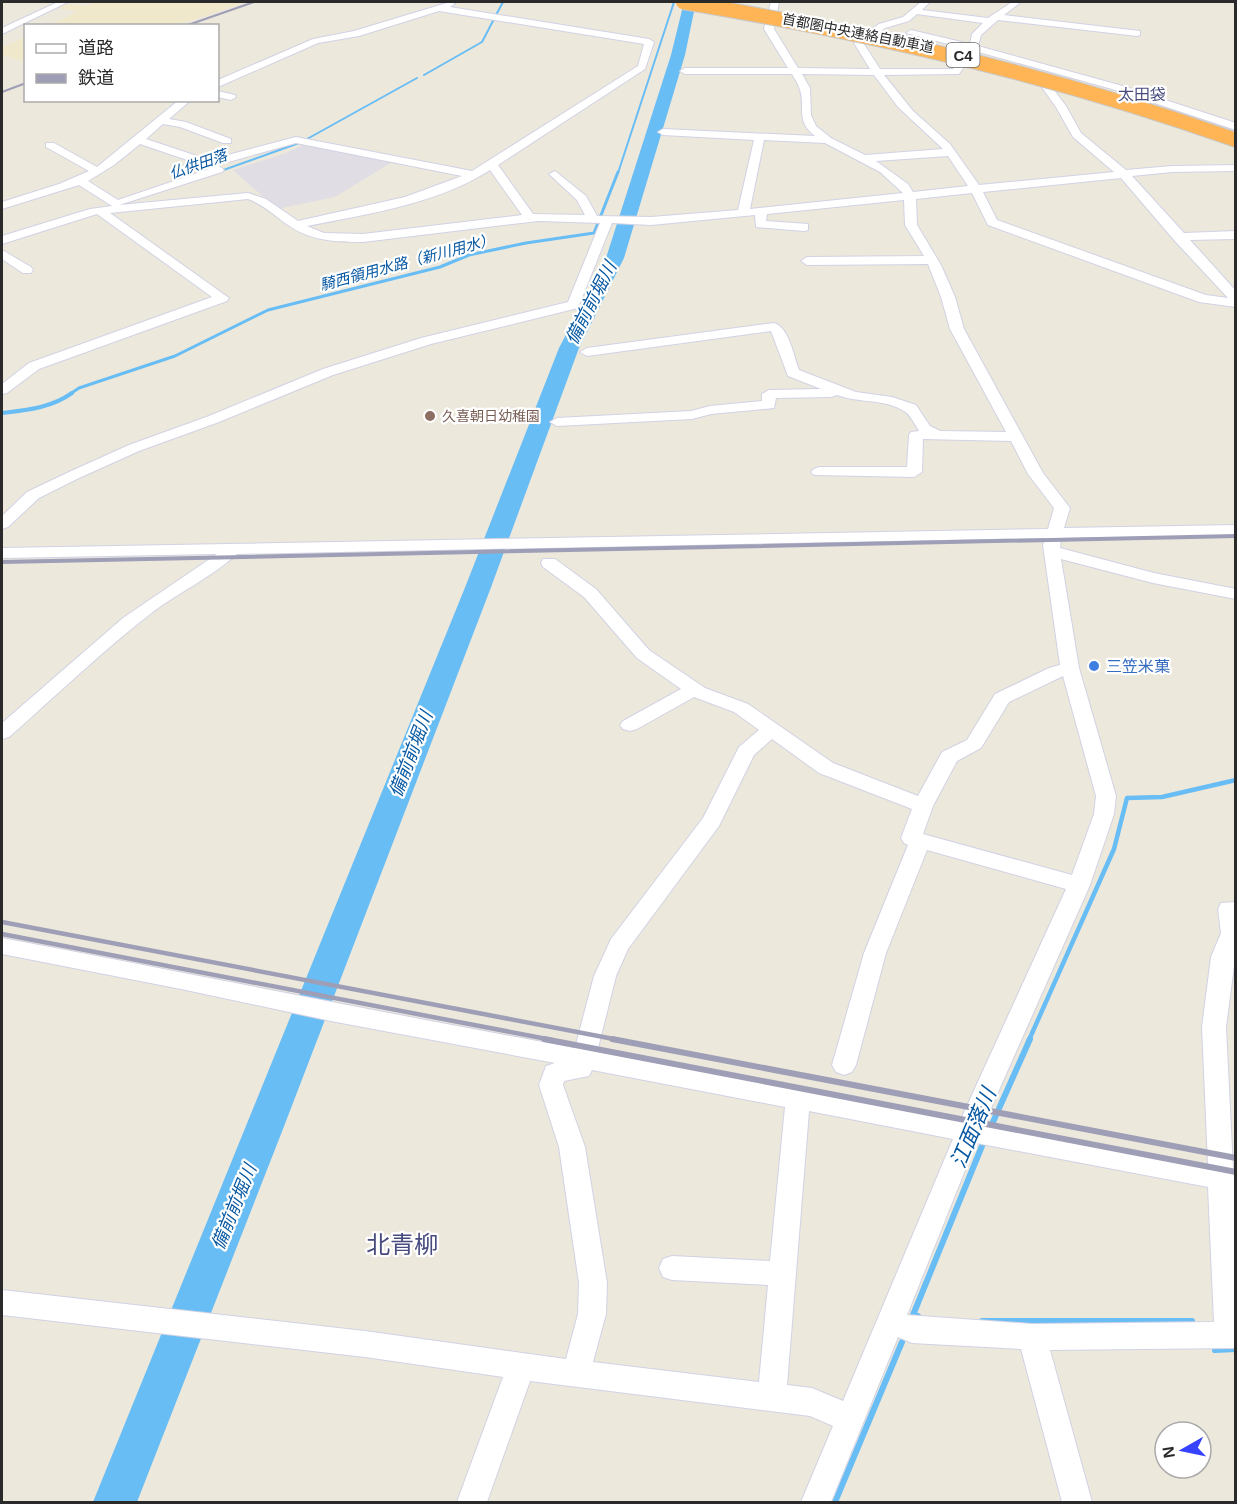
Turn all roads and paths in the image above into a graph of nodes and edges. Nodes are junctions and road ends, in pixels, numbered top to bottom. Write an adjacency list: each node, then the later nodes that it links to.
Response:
1 (64, 2): 12 (street)
2 (456, 2): 8 (street)
3 (683, 2): 33 (highway, 首都圏中央連絡自動車道 / C4, bridge)
4 (708, 2): 27 (highway, 首都圏中央連絡自動車道 / C4, bridge)
5 (775, 2): 18 (street)
6 (926, 2): 9 (street)
7 (1017, 2): 10 (street)
8 (438, 8): 22 (street); 39 (street)
9 (914, 11): 10 (street); 11 (street)
10 (994, 19): 13 (street); 14 (street)
11 (879, 29): 14 (street); 19 (street)
12 (2, 30)
13 (1137, 33)
14 (972, 47): 16 (street); 19 (street)
15 (1036, 54): 16 (street)
16 (1025, 60): 20 (street); 27 (street)
17 (685, 71): 18 (street)
18 (797, 72): 19 (street); 32 (street)
19 (876, 72): 36 (street)
20 (1033, 77)
21 (1050, 82): 44 (street)
22 (219, 84)
23 (219, 94): 24 (street)
24 (231, 98)
25 (183, 102): 26 (street)
26 (159, 120): 31 (street); 34 (street)
27 (1236, 130): 30 (street)
28 (663, 132): 29 (street)
29 (760, 136): 32 (street); 52 (street)
30 (1215, 137)
31 (138, 140): 38 (street); 41 (street)
32 (826, 140): 37 (street)
33 (1236, 140)
34 (227, 141)
35 (50, 145): 41 (street)
36 (951, 152): 37 (street); 46 (street)
37 (861, 159): 47 (street)
38 (209, 164): 42 (street); 48 (street)
39 (489, 165): 42 (street); 53 (street)
40 (1236, 168): 44 (street)
41 (97, 171): 45 (street)
42 (474, 174): 55 (street)
43 (555, 174): 54 (street)
44 (1124, 174): 46 (street); 58 (street)
45 (79, 180): 48 (street); 49 (street)
46 (976, 190): 47 (street); 65 (street)
47 (910, 196): 51 (street); 61 (street)
48 (115, 203): 50 (street)
49 (2, 206)
50 (97, 211): 55 (street); 59 (street); 67 (street)
51 (761, 212): 52 (street); 56 (street)
52 (743, 213): 54 (street)
53 (530, 218): 54 (street); 55 (street)
54 (600, 219): 73 (street)
55 (295, 225)
56 (804, 227)
57 (1236, 235): 58 (street)
58 (1178, 237): 64 (street)
59 (2, 240)
60 (2, 254): 63 (street)
61 (932, 260): 62 (street); 71 (street)
62 (807, 261)
63 (27, 270)
64 (1236, 299)
65 (1236, 303)
66 (587, 352): 68 (street)
67 (2, 390)
68 (842, 392): 69 (street); 70 (street)
69 (557, 422)
70 (937, 435): 71 (street); 72 (street)
71 (1016, 437): 75 (street)
72 (819, 472)
73 (2, 524)
74 (1236, 530): 75 (street)
75 (1054, 543): 76 (street); 79 (street); 80 (street)
76 (232, 549): 77 (street); 84 (street)
77 (2, 553)
78 (549, 563): 81 (street)
79 (1236, 594)
80 (1070, 668): 85 (street); 87 (street)
81 (694, 689): 82 (street); 83 (street)
82 (630, 725)
83 (772, 728): 85 (street); 90 (street)
84 (2, 733)
85 (922, 806): 86 (street)
86 (920, 841): 87 (street); 91 (street)
87 (1079, 885): 93 (street)
88 (1236, 910): 94 (street)
89 (2, 946): 90 (street)
90 (583, 1059): 92 (street); 102 (street)
91 (844, 1065)
92 (798, 1098): 93 (street); 96 (street)
93 (969, 1130): 94 (street); 98 (street)
94 (1228, 1179): 99 (street)
95 (672, 1268): 96 (street)
96 (783, 1274): 103 (street)
97 (2, 1303): 101 (street)
98 (891, 1322): 100 (street); 104 (street)
99 (1232, 1335): 100 (street)
100 (1032, 1337): 107 (street)
101 (522, 1365): 102 (street); 105 (street)
102 (576, 1374): 103 (street)
103 (772, 1398): 104 (street)
104 (850, 1419): 106 (street)
105 (472, 1503)
106 (816, 1503)
107 (1077, 1503)

